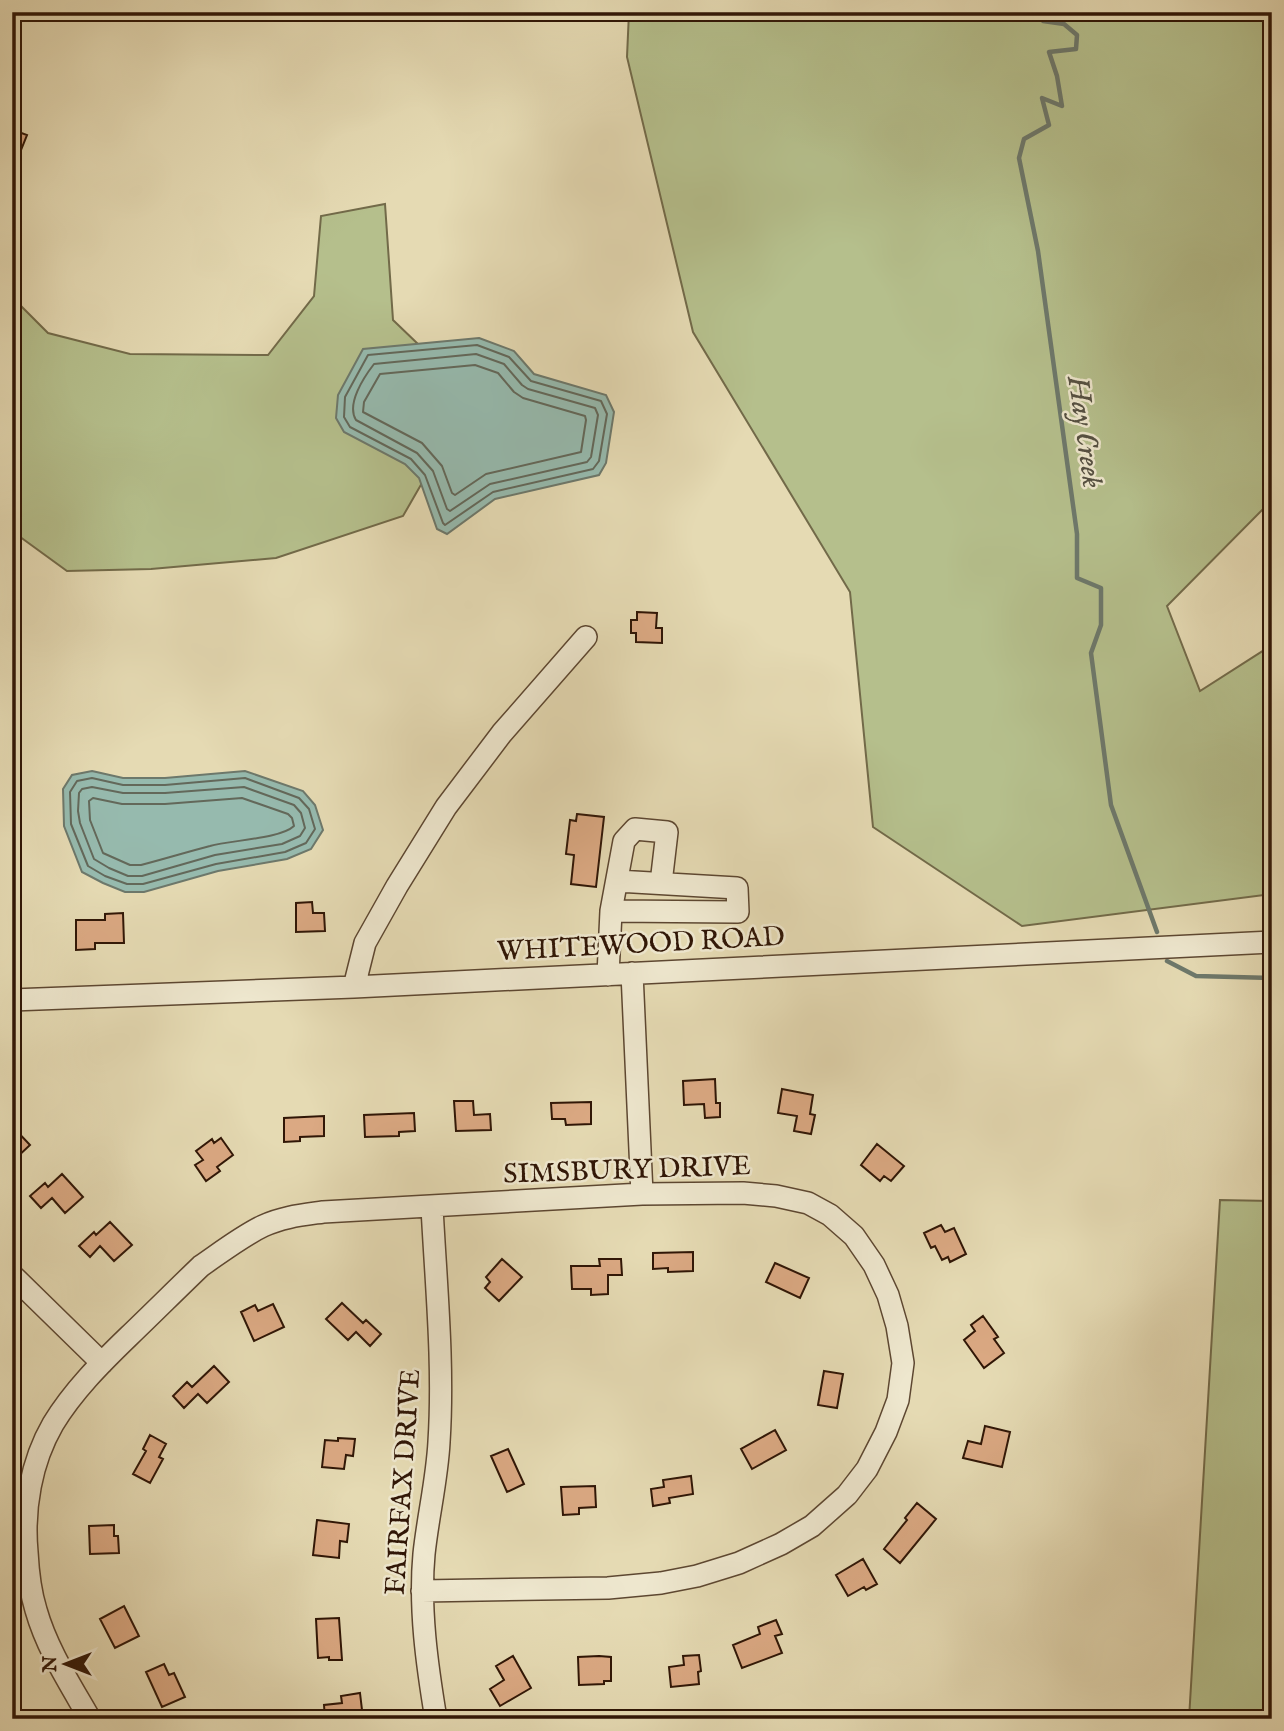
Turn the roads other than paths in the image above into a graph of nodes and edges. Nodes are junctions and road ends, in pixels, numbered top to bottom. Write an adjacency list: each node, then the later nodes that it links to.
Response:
1 (586, 637): 8 (street)
2 (617, 881): 3 (street); 3 (street); 4 (street)
3 (661, 883): 4 (street)
4 (611, 911): 7 (street)
5 (1272, 942): 6 (street, WHITEWOOD ROAD)
6 (632, 973): 7 (street, WHITEWOOD ROAD); 10 (street)
7 (608, 975): 8 (street, WHITEWOOD ROAD)
8 (354, 987): 9 (street, WHITEWOOD ROAD)
9 (12, 1000)
10 (642, 1194): 11 (street, SIMSBURY DRIVE); 14 (street, SIMSBURY DRIVE)
11 (432, 1207): 13 (street, SIMSBURY DRIVE); 14 (street, FAIRFAX DRIVE)
12 (12, 1275): 13 (street)
13 (102, 1363): 15 (street, SIMSBURY DRIVE)
14 (422, 1591): 16 (street, FAIRFAX DRIVE)
15 (90, 1719)
16 (436, 1719)

